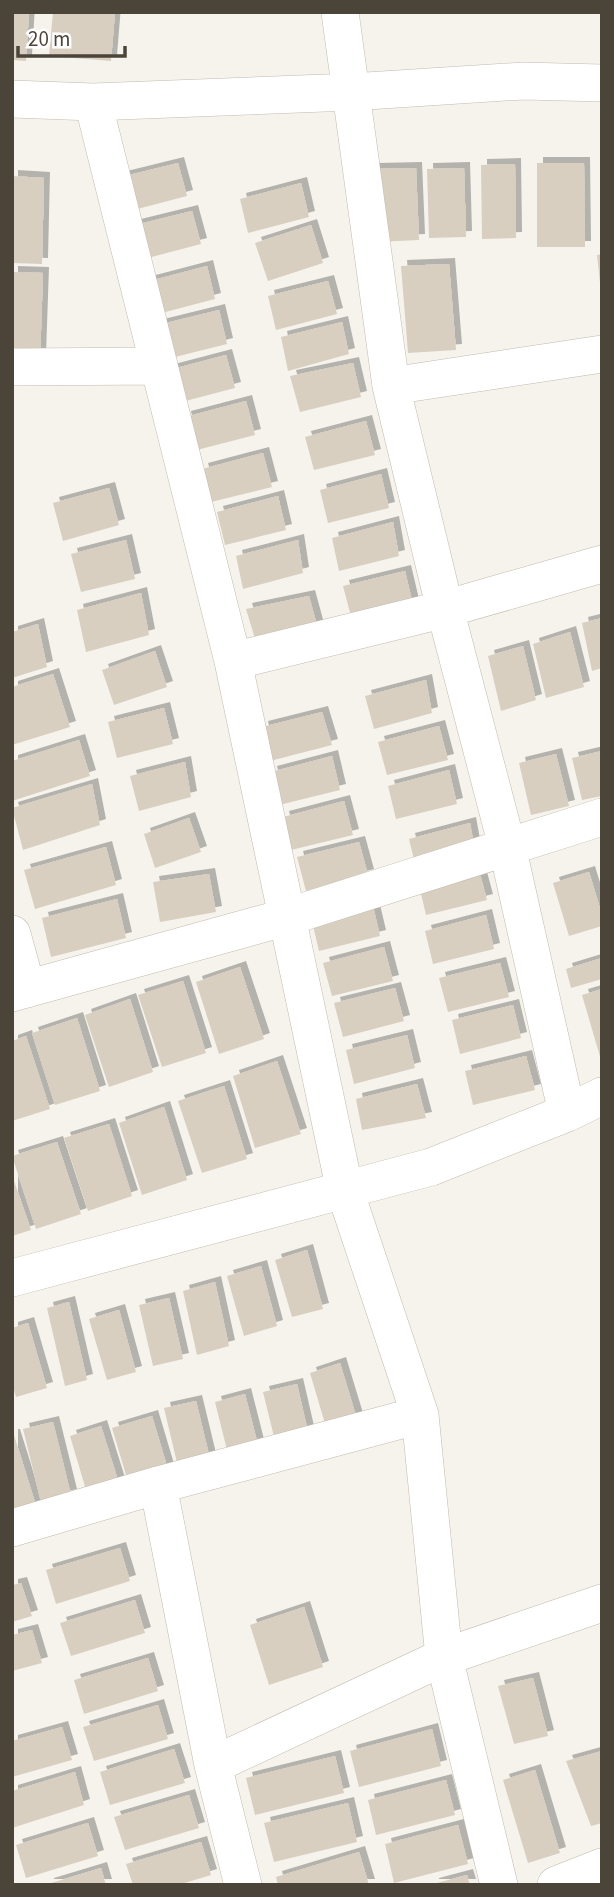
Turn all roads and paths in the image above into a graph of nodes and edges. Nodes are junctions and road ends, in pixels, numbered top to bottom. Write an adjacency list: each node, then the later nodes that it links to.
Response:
1 (340, 12): 3 (street)
2 (602, 83): 3 (street)
3 (351, 92): 5 (street); 9 (street)
4 (12, 99): 5 (street)
5 (93, 102): 7 (street)
6 (602, 354): 9 (street)
7 (159, 366): 8 (street); 12 (street)
8 (12, 367)
9 (391, 386): 11 (street)
10 (602, 564): 11 (street)
11 (445, 609): 12 (street); 14 (street)
12 (233, 661): 15 (street)
13 (602, 817): 14 (street)
14 (507, 846): 15 (street); 19 (street)
15 (287, 917): 17 (street); 20 (street)
16 (12, 934): 17 (street)
17 (19, 991)
18 (602, 1096): 19 (street)
19 (567, 1113): 20 (street)
20 (345, 1191): 21 (street); 22 (street)
21 (12, 1278)
22 (419, 1415): 23 (street); 26 (street)
23 (158, 1485): 24 (street); 27 (street)
24 (12, 1528)
25 (602, 1603): 26 (street)
26 (444, 1657): 27 (street); 30 (street)
27 (213, 1765): 29 (street)
28 (602, 1867): 31 (street)
29 (243, 1885)
30 (499, 1885)
31 (556, 1885)

